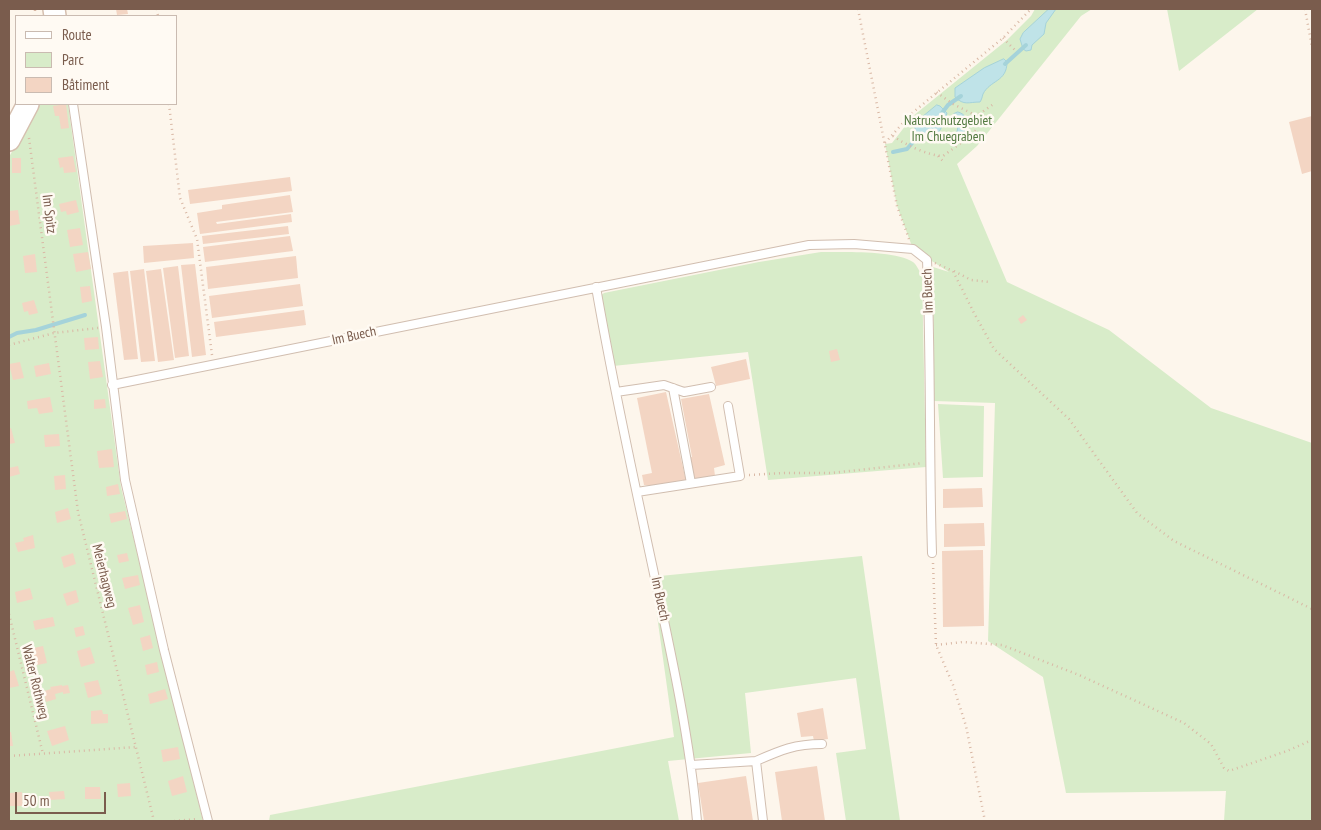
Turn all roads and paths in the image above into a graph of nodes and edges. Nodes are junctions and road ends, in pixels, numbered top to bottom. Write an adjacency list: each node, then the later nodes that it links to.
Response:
1 (858, 9): 15 (path, Im Buech)
2 (1031, 9): 4 (path)
3 (1305, 9): 5 (path)
4 (1003, 38): 6 (path); 7 (path)
5 (1312, 48)
6 (1015, 50)
7 (936, 92): 12 (path); 13 (path)
8 (995, 103): 12 (path)
9 (28, 105): 14 (street)
10 (74, 105): 23 (lane)
11 (169, 105): 27 (path)
12 (975, 117): 16 (path)
13 (893, 136): 15 (path); 16 (path)
14 (19, 139): 24 (path, Im Spitz)
15 (885, 144): 18 (path, Im Buech)
16 (938, 156): 17 (path)
17 (943, 161)
18 (913, 250): 19 (lane, Im Buech); 22 (lane, Im Buech)
19 (927, 260): 20 (path); 33 (lane, Im Buech)
20 (954, 270): 21 (path); 38 (path)
21 (990, 282)
22 (596, 287): 27 (lane, Im Buech); 31 (lane, Im Buech)
23 (106, 327): 25 (path); 28 (lane)
24 (54, 328): 25 (path, Meierhagweg)
25 (54, 333): 26 (path); 43 (path, Meierhagweg)
26 (9, 345)
27 (213, 365): 28 (lane, Im Buech)
28 (112, 385): 48 (lane)
29 (711, 387): 30 (lane)
30 (673, 388): 31 (lane); 35 (lane)
31 (616, 392): 36 (lane, Im Buech)
32 (728, 406): 34 (lane)
33 (929, 462): 34 (path); 37 (lane, Im Buech)
34 (740, 476): 35 (lane)
35 (691, 483): 36 (lane)
36 (637, 492): 47 (lane, Im Buech)
37 (932, 553): 40 (path)
38 (1312, 609)
39 (9, 614): 44 (path, Walter Rothweg)
40 (936, 646): 41 (path); 53 (path)
41 (1312, 740)
42 (822, 744): 46 (lane)
43 (136, 747): 44 (path); 49 (path, Meierhagweg)
44 (43, 754): 45 (path)
45 (9, 756)
46 (756, 762): 47 (lane); 52 (lane)
47 (691, 765): 51 (lane, Im Buech)
48 (207, 819): 50 (path)
49 (154, 821)
50 (174, 821)
51 (696, 821)
52 (763, 821)
53 (985, 821)

